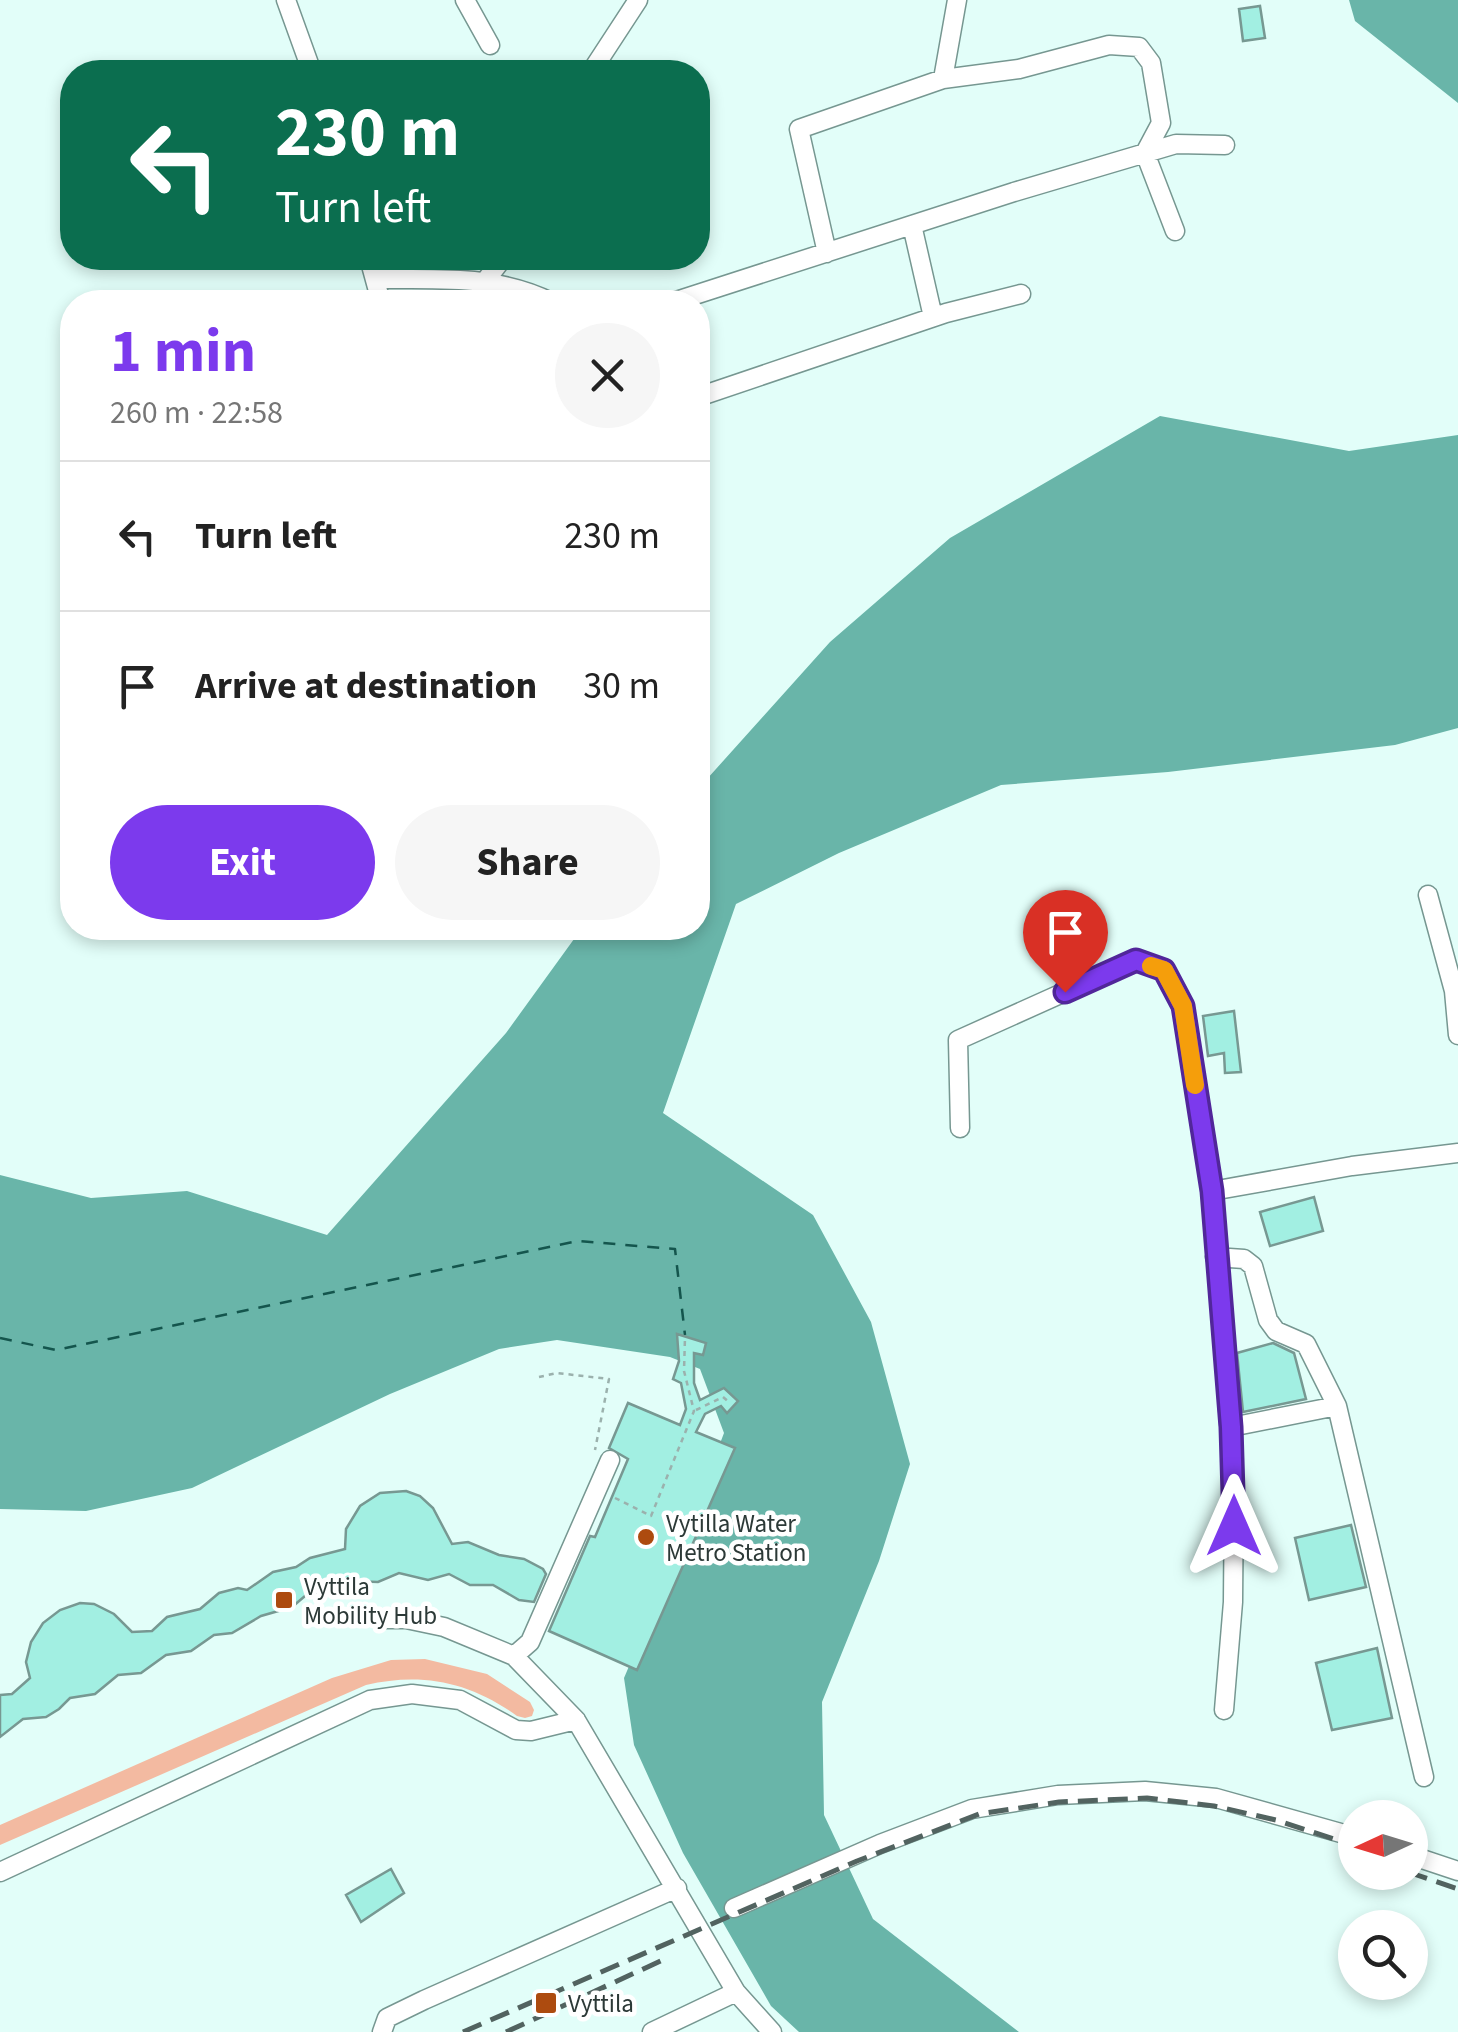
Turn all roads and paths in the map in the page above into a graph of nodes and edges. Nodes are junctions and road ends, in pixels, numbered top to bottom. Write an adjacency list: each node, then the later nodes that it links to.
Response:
1 (286, 0): 6 (street)
2 (465, 0): 5 (street)
3 (638, 0): 7 (street)
4 (957, 0): 8 (street)
5 (490, 45)
6 (308, 60)
7 (599, 60)
8 (943, 79): 10 (street); 13 (street)
9 (1224, 145): 10 (street)
10 (1145, 153): 11 (street); 12 (street)
11 (912, 225): 13 (street); 22 (street)
12 (1174, 231)
13 (827, 252): 20 (street)
14 (372, 270): 16 (street)
15 (494, 270): 17 (street)
16 (375, 279): 17 (street); 18 (street)
17 (486, 280): 19 (street)
18 (378, 290)
19 (528, 290)
20 (710, 290)
21 (1021, 294): 22 (street)
22 (933, 317): 23 (street)
23 (710, 393)
24 (1428, 895): 25 (street)
25 (1458, 1035)
26 (960, 1128): 28 (street)
27 (1458, 1153): 28 (street)
28 (1212, 1191): 29 (street)
29 (1215, 1257): 33 (street); 35 (street)
30 (685, 1337): 34 (path)
31 (539, 1376): 36 (path)
32 (730, 1403): 34 (path)
33 (1337, 1406): 35 (street); 42 (street)
34 (694, 1411): 37 (path)
35 (1231, 1427): 40 (street)
36 (601, 1462): 39 (street)
37 (606, 1494)
38 (378, 1620): 39 (street)
39 (514, 1656): 41 (street)
40 (1224, 1710)
41 (576, 1720): 46 (street); 47 (street)
42 (1424, 1777)
43 (1338, 1833): 48 (street)
44 (1428, 1861): 45 (street)
45 (1458, 1871)
46 (0, 1872)
47 (677, 1888): 49 (street); 51 (street)
48 (734, 1908)
49 (736, 1992): 50 (street); 52 (street)
50 (769, 2031)
51 (382, 2032)
52 (652, 2032)

